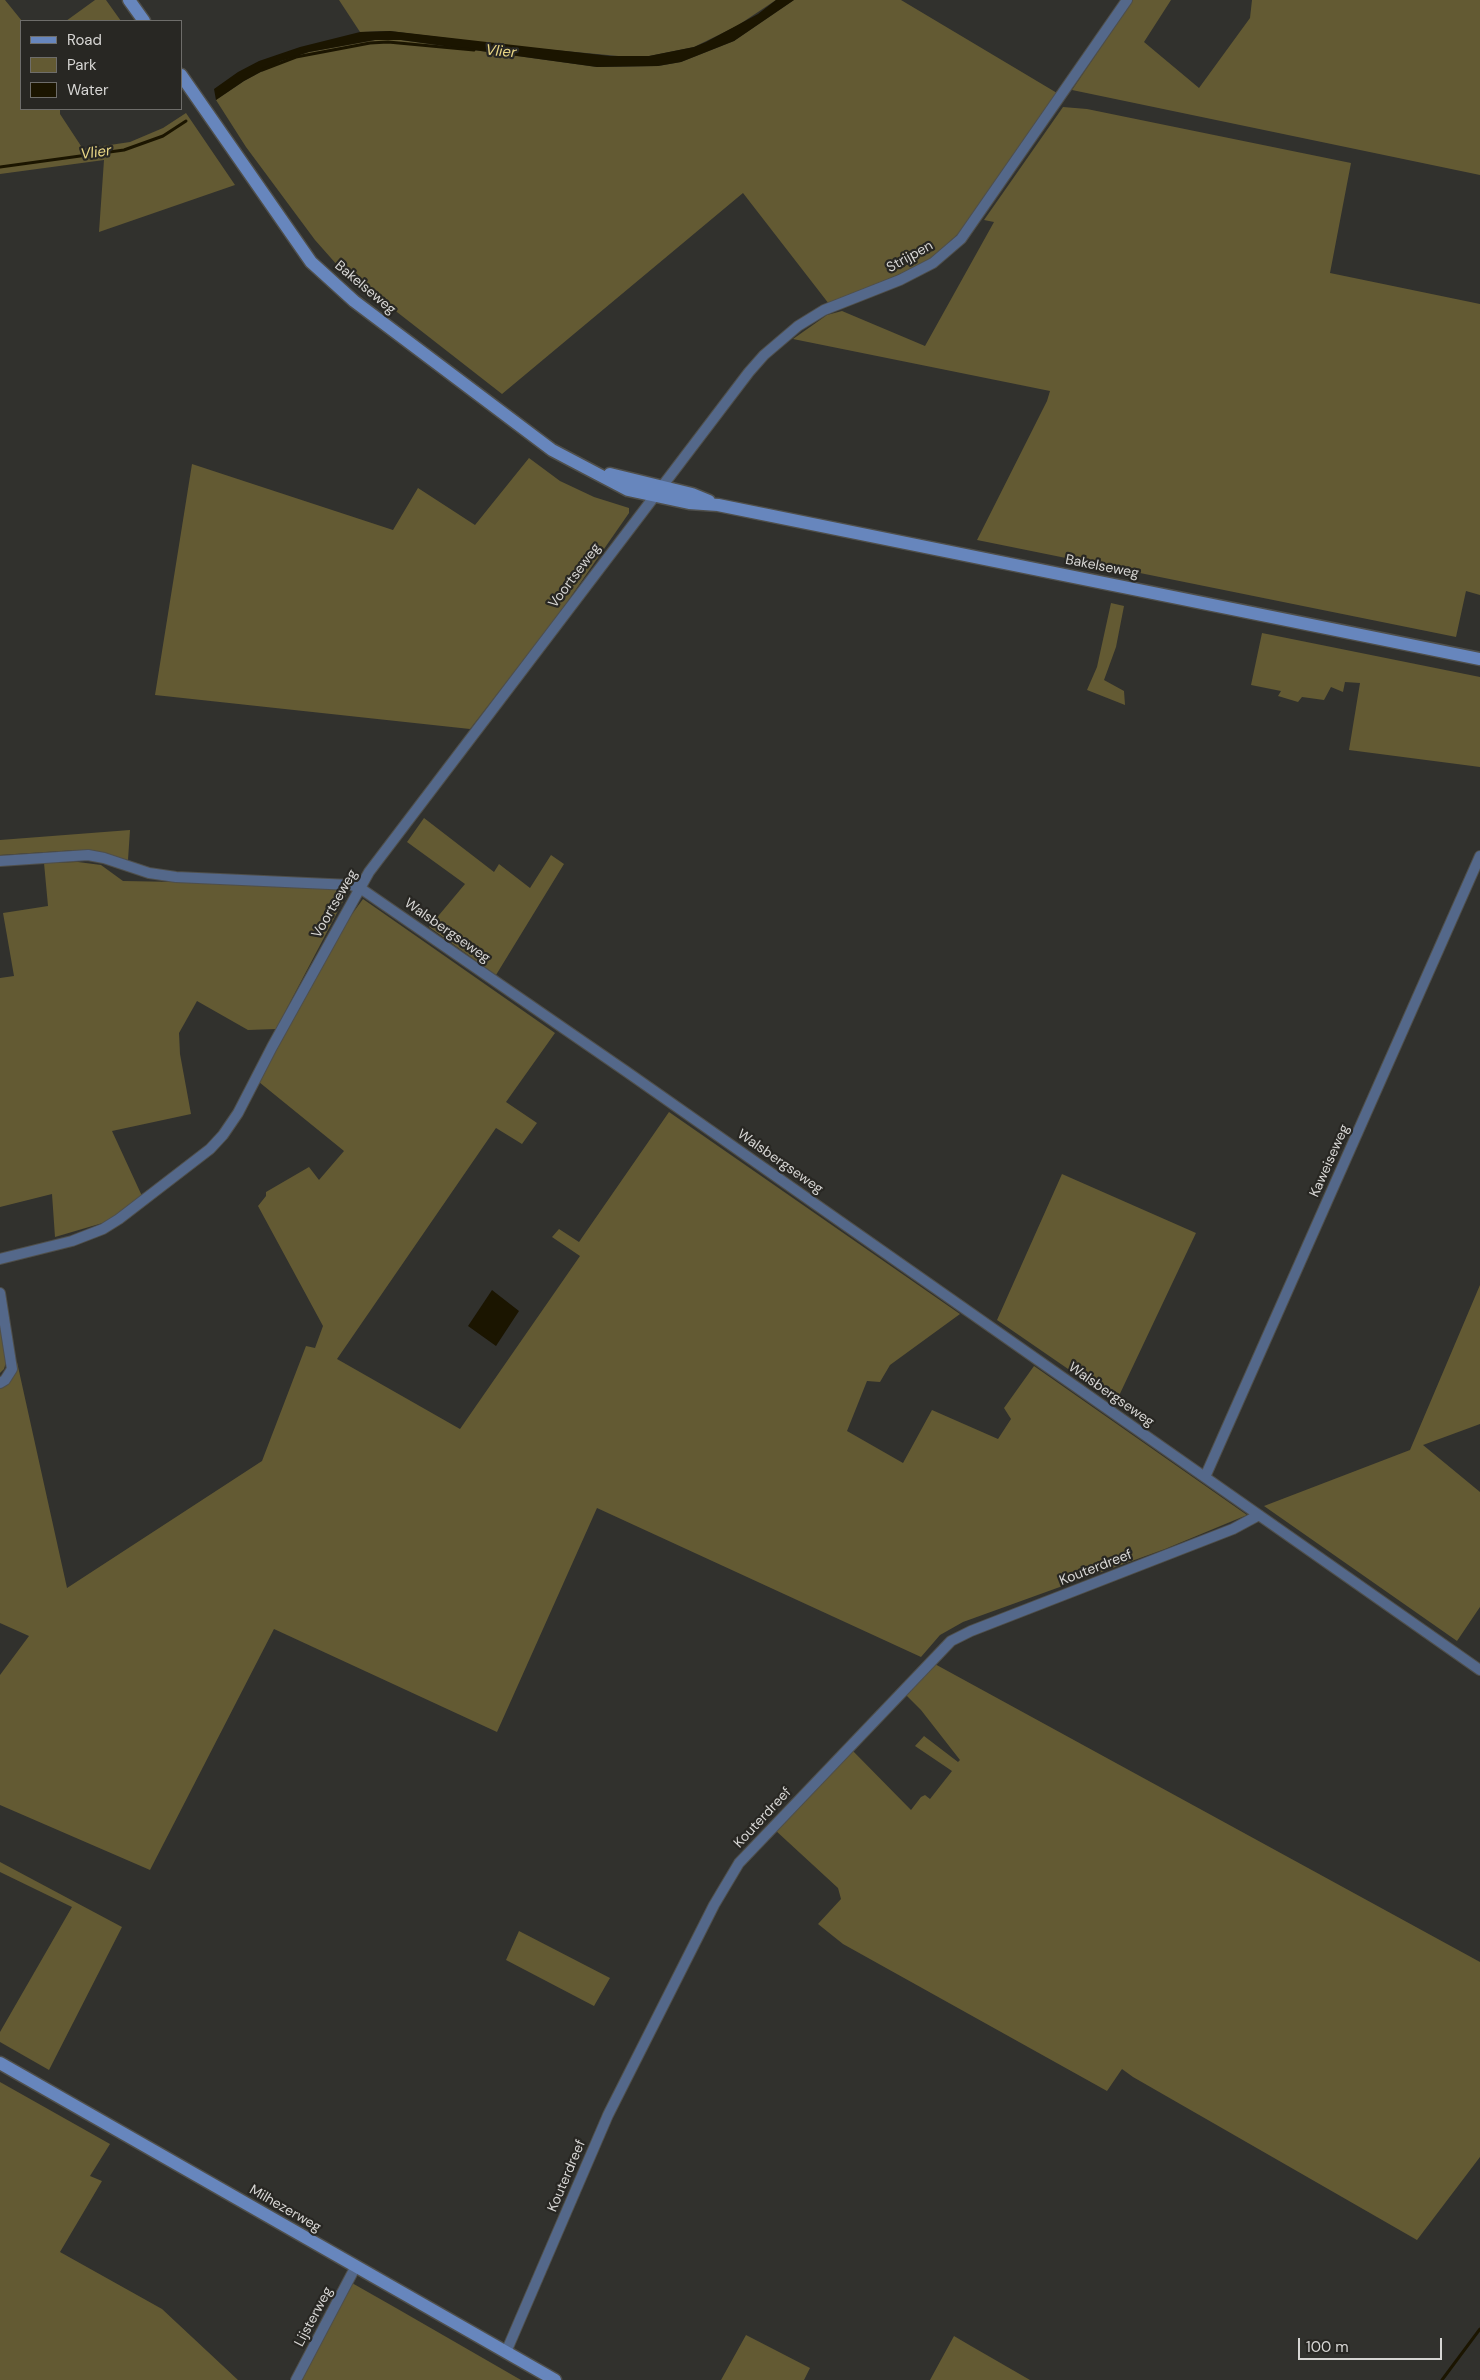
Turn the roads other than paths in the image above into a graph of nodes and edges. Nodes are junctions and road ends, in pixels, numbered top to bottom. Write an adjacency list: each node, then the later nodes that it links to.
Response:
1 (129, 0): 3 (main road)
2 (1127, 0): 5 (street, Strijpen)
3 (143, 20)
4 (182, 76): 5 (main road, Bakelseweg)
5 (657, 491): 6 (main road, Bakelseweg); 9 (street, Voortseweg)
6 (1480, 659)
7 (1480, 856): 13 (street, Kaweiseweg)
8 (0, 861): 9 (street, Walsbergseweg)
9 (360, 888): 10 (street, Voortseweg); 13 (street, Walsbergseweg)
10 (0, 1259)
11 (0, 1293): 12 (street)
12 (0, 1383)
13 (1205, 1477): 14 (street, Walsbergseweg)
14 (1259, 1515): 15 (street, Walsbergseweg); 18 (street, Kouterdreef)
15 (1480, 1670)
16 (0, 2063): 17 (main road, Milhezerweg)
17 (356, 2266): 18 (main road, Milhezerweg); 19 (street, Lijsterweg)
18 (506, 2352): 20 (main road, Milhezerweg)
19 (296, 2380)
20 (555, 2380)

